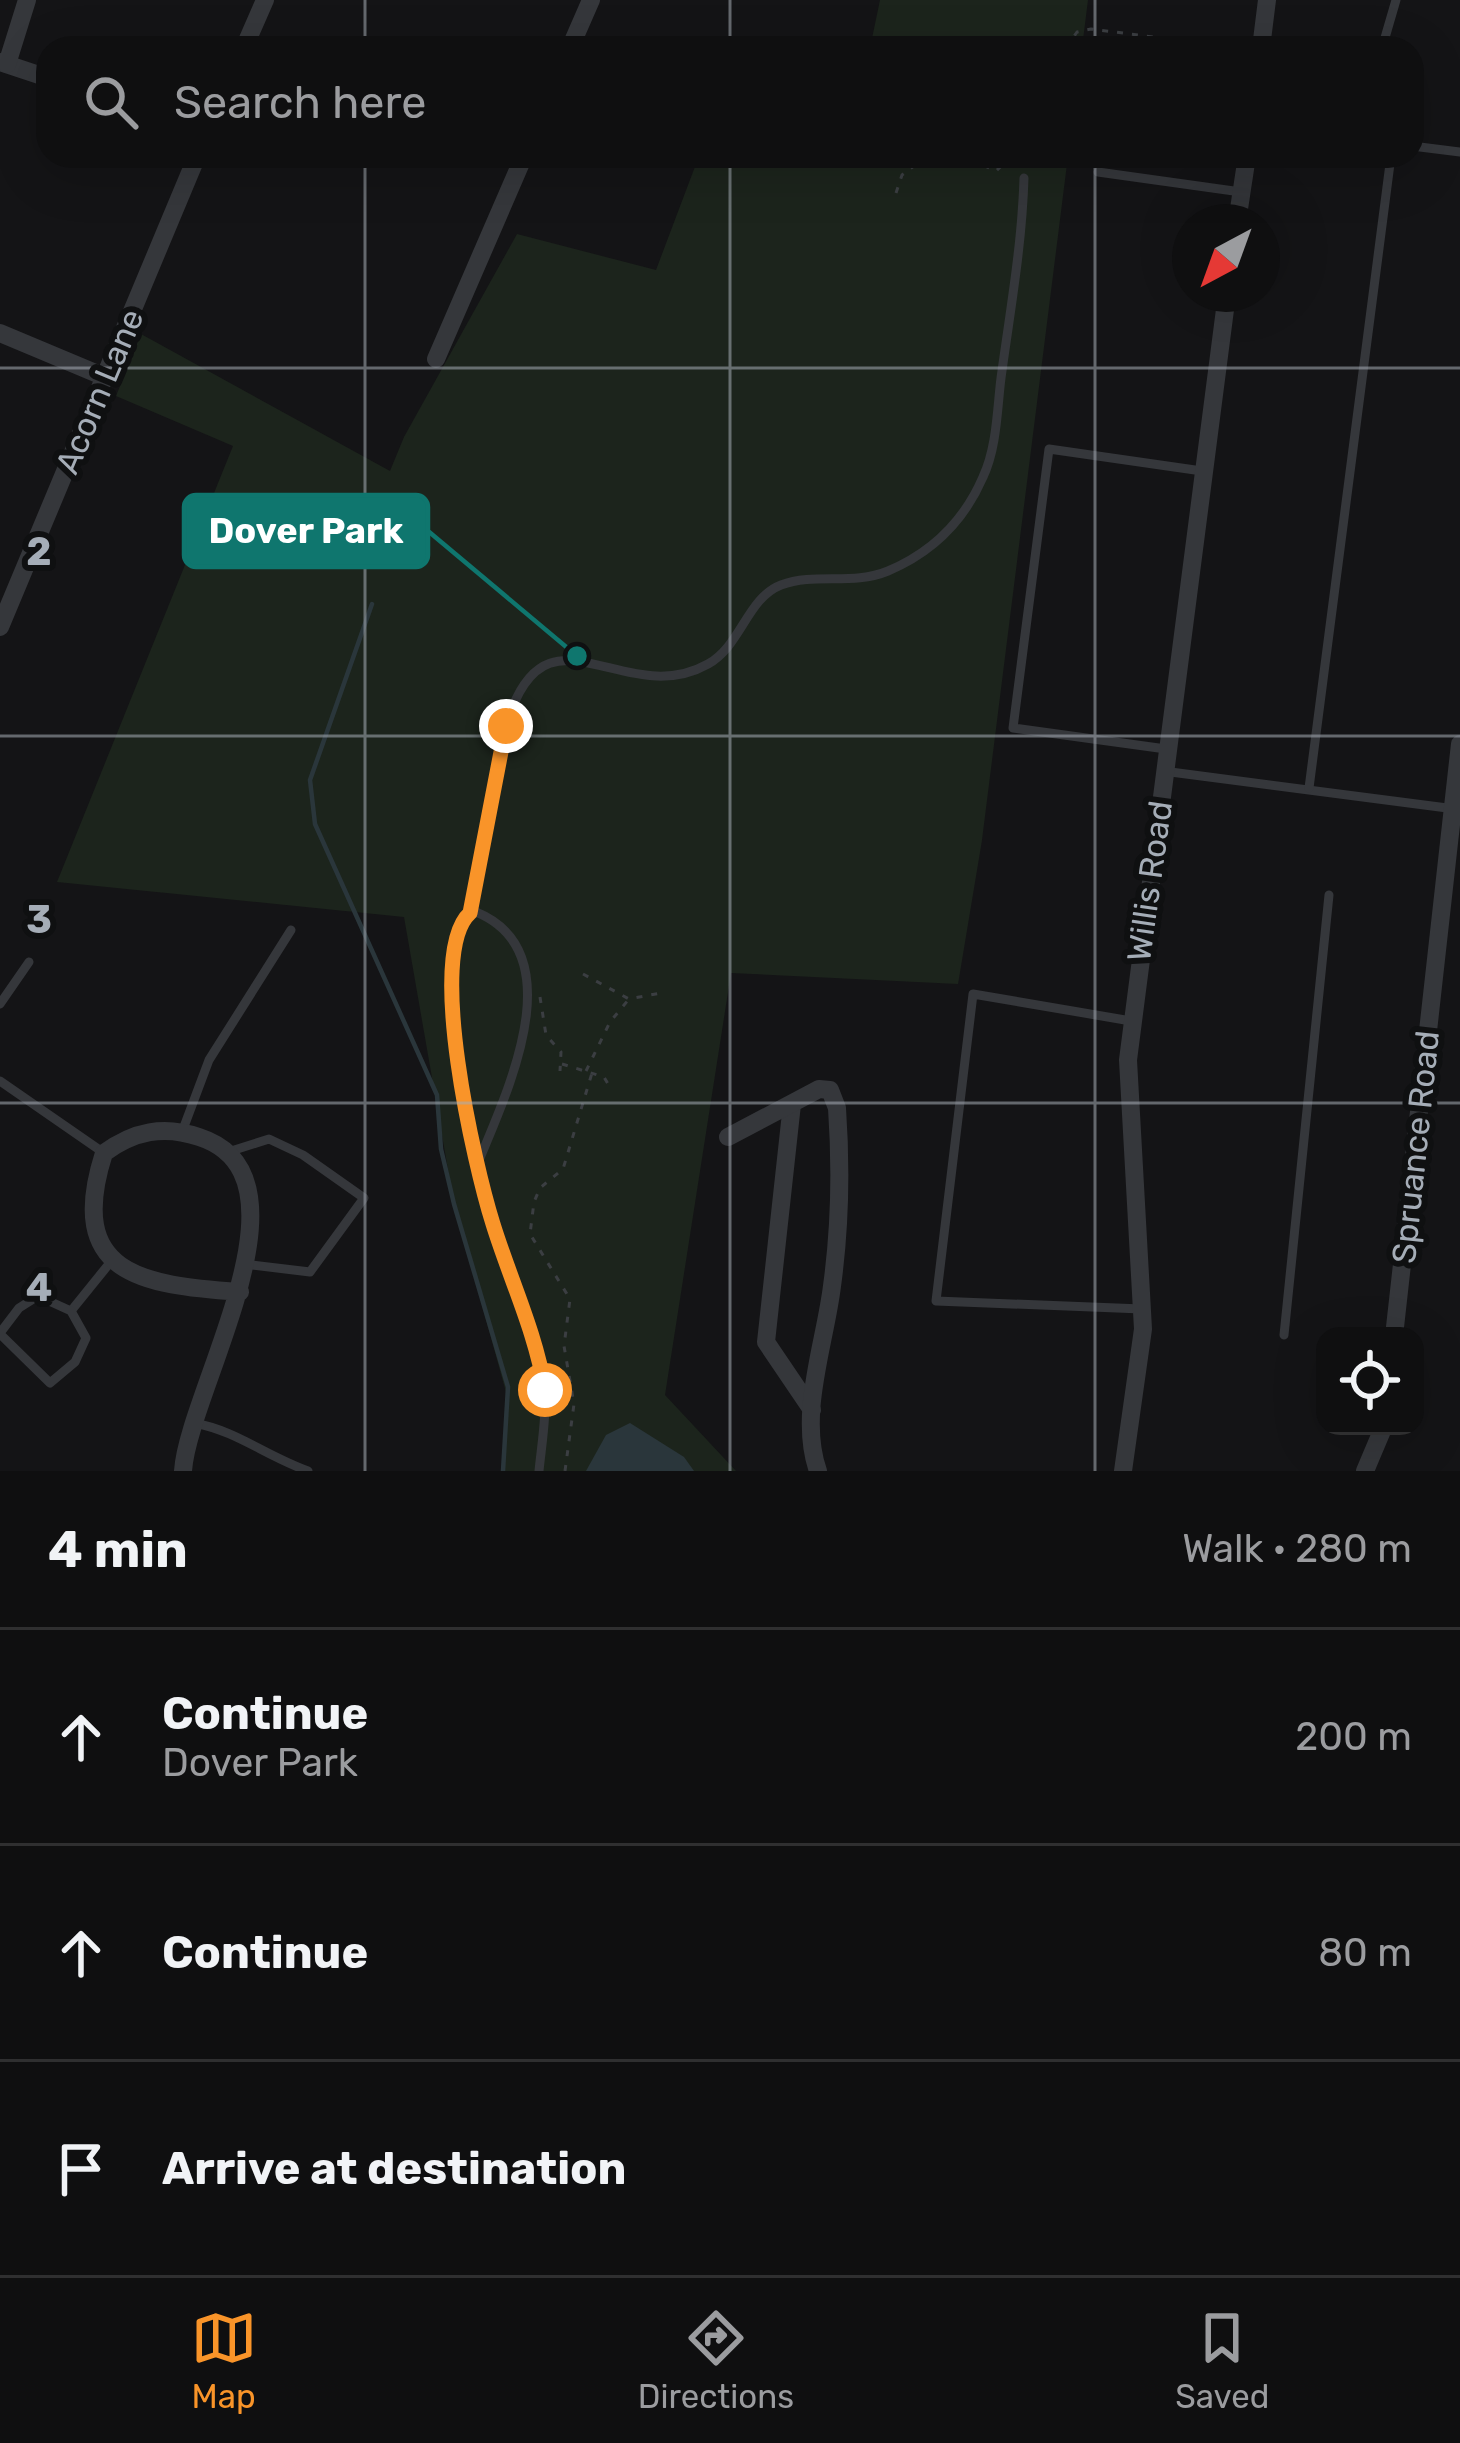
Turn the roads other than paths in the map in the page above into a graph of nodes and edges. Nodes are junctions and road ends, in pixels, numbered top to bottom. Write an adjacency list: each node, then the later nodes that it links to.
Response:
1 (27, 0): 10 (street)
2 (265, 0): 6 (street)
3 (591, 0): 7 (street)
4 (1267, 0): 8 (street)
5 (1396, 0): 9 (lane)
6 (249, 36)
7 (575, 36)
8 (1262, 36)
9 (1386, 36)
10 (4, 63): 11 (street)
11 (36, 74)
12 (1424, 148): 13 (lane)
13 (1460, 152)
14 (192, 168): 25 (street, Acorn Lane)
15 (519, 168): 24 (street)
16 (1244, 168): 20 (street)
17 (1389, 168): 31 (lane)
18 (1098, 172): 20 (lane)
19 (1024, 178): 34 (lane)
20 (1241, 192): 21 (street)
21 (1239, 204)
22 (1224, 312): 26 (street, Willis Road)
23 (0, 333): 25 (street)
24 (436, 359)
25 (105, 377): 27 (street, Acorn Lane)
26 (1202, 471): 29 (street, Willis Road); 29 (lane)
27 (0, 627)
28 (1460, 744): 32 (street, Spruance Road)
29 (1166, 748): 30 (street, Willis Road)
30 (1163, 771): 31 (lane); 38 (street, Willis Road)
31 (1309, 788): 32 (lane)
32 (1456, 810): 51 (street, Spruance Road)
33 (1329, 895): 53 (lane)
34 (470, 913): 45 (lane); 45 (lane)
35 (291, 930): 41 (lane)
36 (29, 962): 37 (lane)
37 (0, 1004)
38 (1131, 1022): 49 (street, Willis Road); 49 (lane)
39 (0, 1081): 44 (lane)
40 (792, 1104): 42 (street); 54 (street); 54 (street)
41 (182, 1132): 43 (street); 44 (street)
42 (728, 1137)
43 (228, 1152): 47 (street); 47 (lane)
44 (104, 1153): 46 (street)
45 (480, 1158): 59 (lane)
46 (113, 1259): 48 (street); 50 (lane)
47 (244, 1264): 48 (street)
48 (240, 1292): 55 (street)
49 (1142, 1309): 61 (street, Willis Road)
50 (71, 1311): 52 (lane); 52 (lane)
51 (1395, 1327)
52 (0, 1334)
53 (1284, 1335)
54 (812, 1410): 60 (street)
55 (190, 1422): 57 (street); 58 (lane)
56 (1380, 1435): 62 (street)
57 (183, 1471)
58 (308, 1471)
59 (539, 1471)
60 (818, 1471)
61 (1123, 1471)
62 (1365, 1471)

